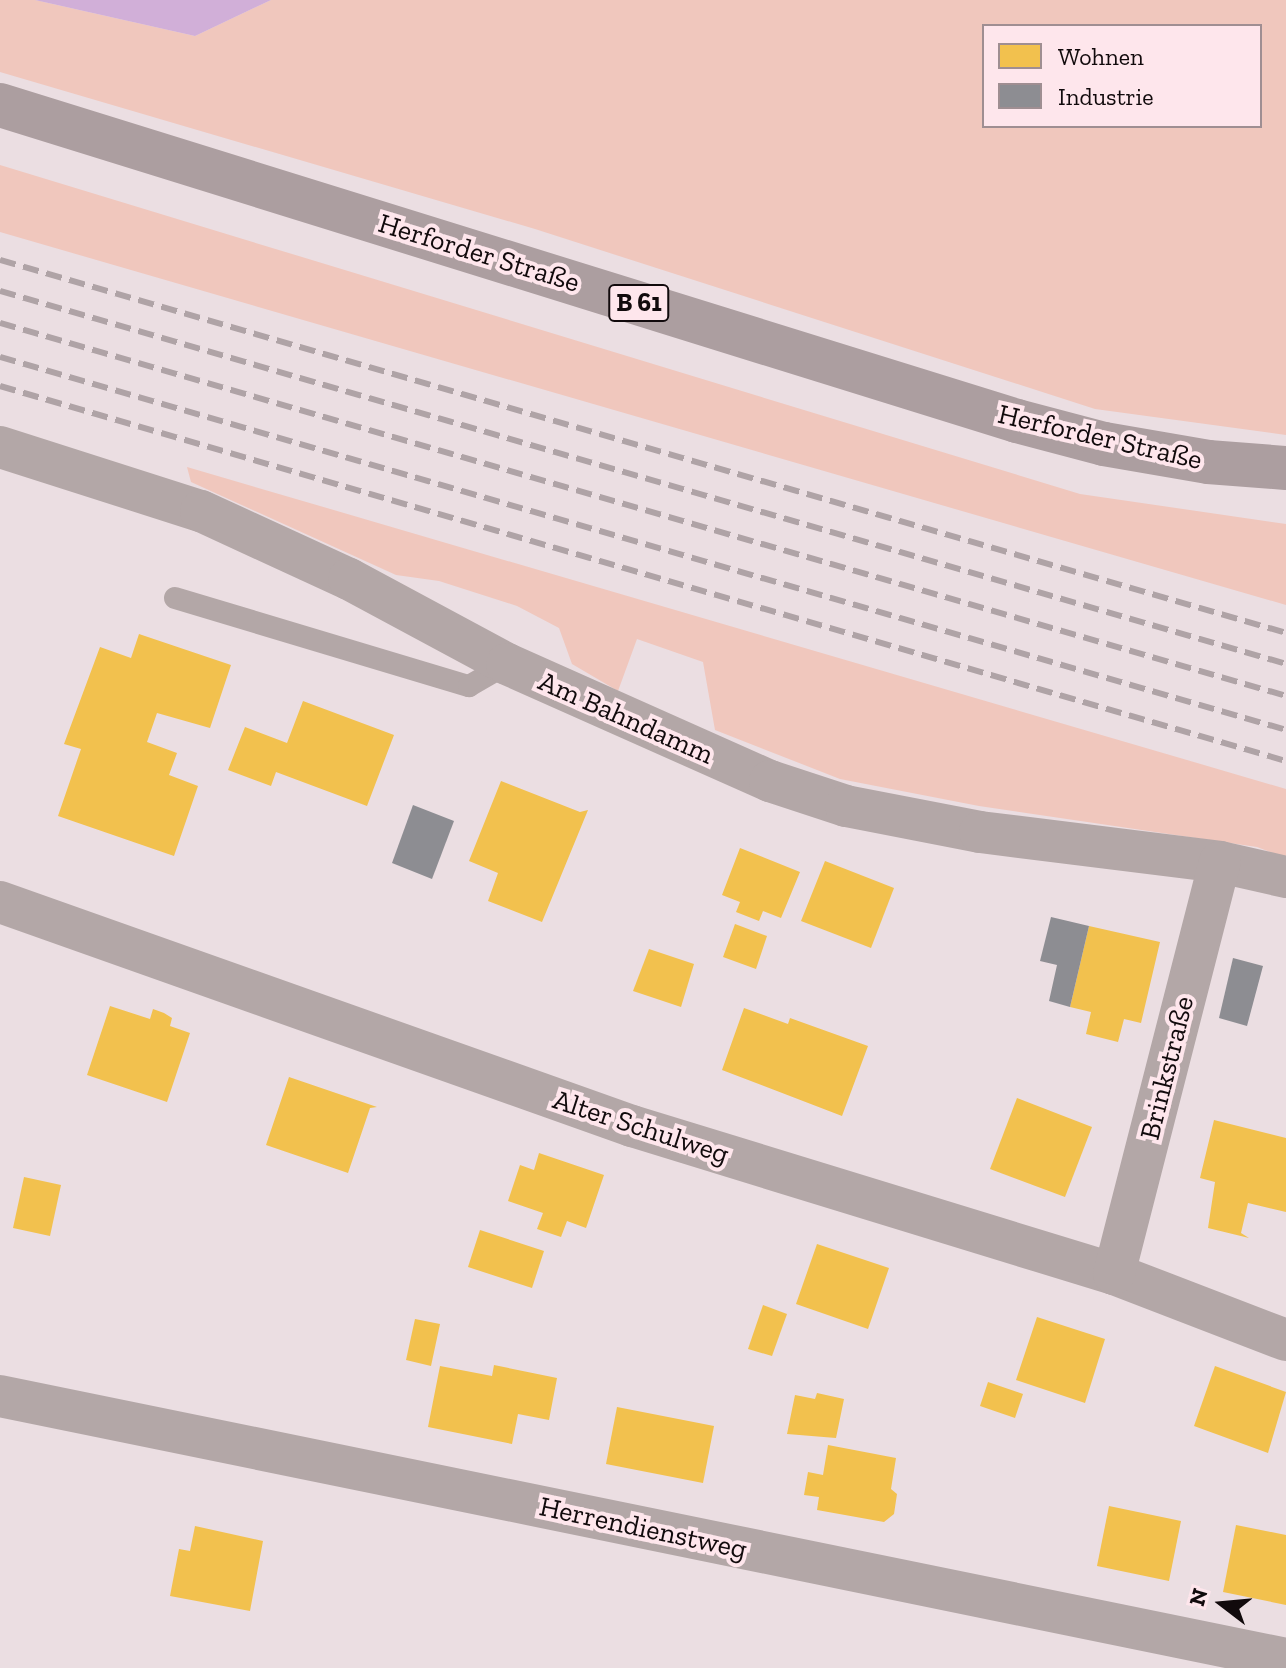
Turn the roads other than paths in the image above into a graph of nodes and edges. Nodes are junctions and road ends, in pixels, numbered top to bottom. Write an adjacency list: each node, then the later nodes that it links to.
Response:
1 (0, 105): 3 (main road, Herforder Straße / B 61)
2 (0, 447): 5 (street, Am Bahndamm)
3 (1286, 468)
4 (175, 598): 5 (lane)
5 (507, 664): 6 (street, Am Bahndamm)
6 (1220, 862): 7 (street, Am Bahndamm); 9 (street, Brinkstraße)
7 (1286, 877)
8 (0, 902): 9 (street, Alter Schulweg)
9 (1114, 1274): 10 (street, Alter Schulweg)
10 (1286, 1340)
11 (0, 1396): 12 (street, Herrendienstweg)
12 (1286, 1659)

